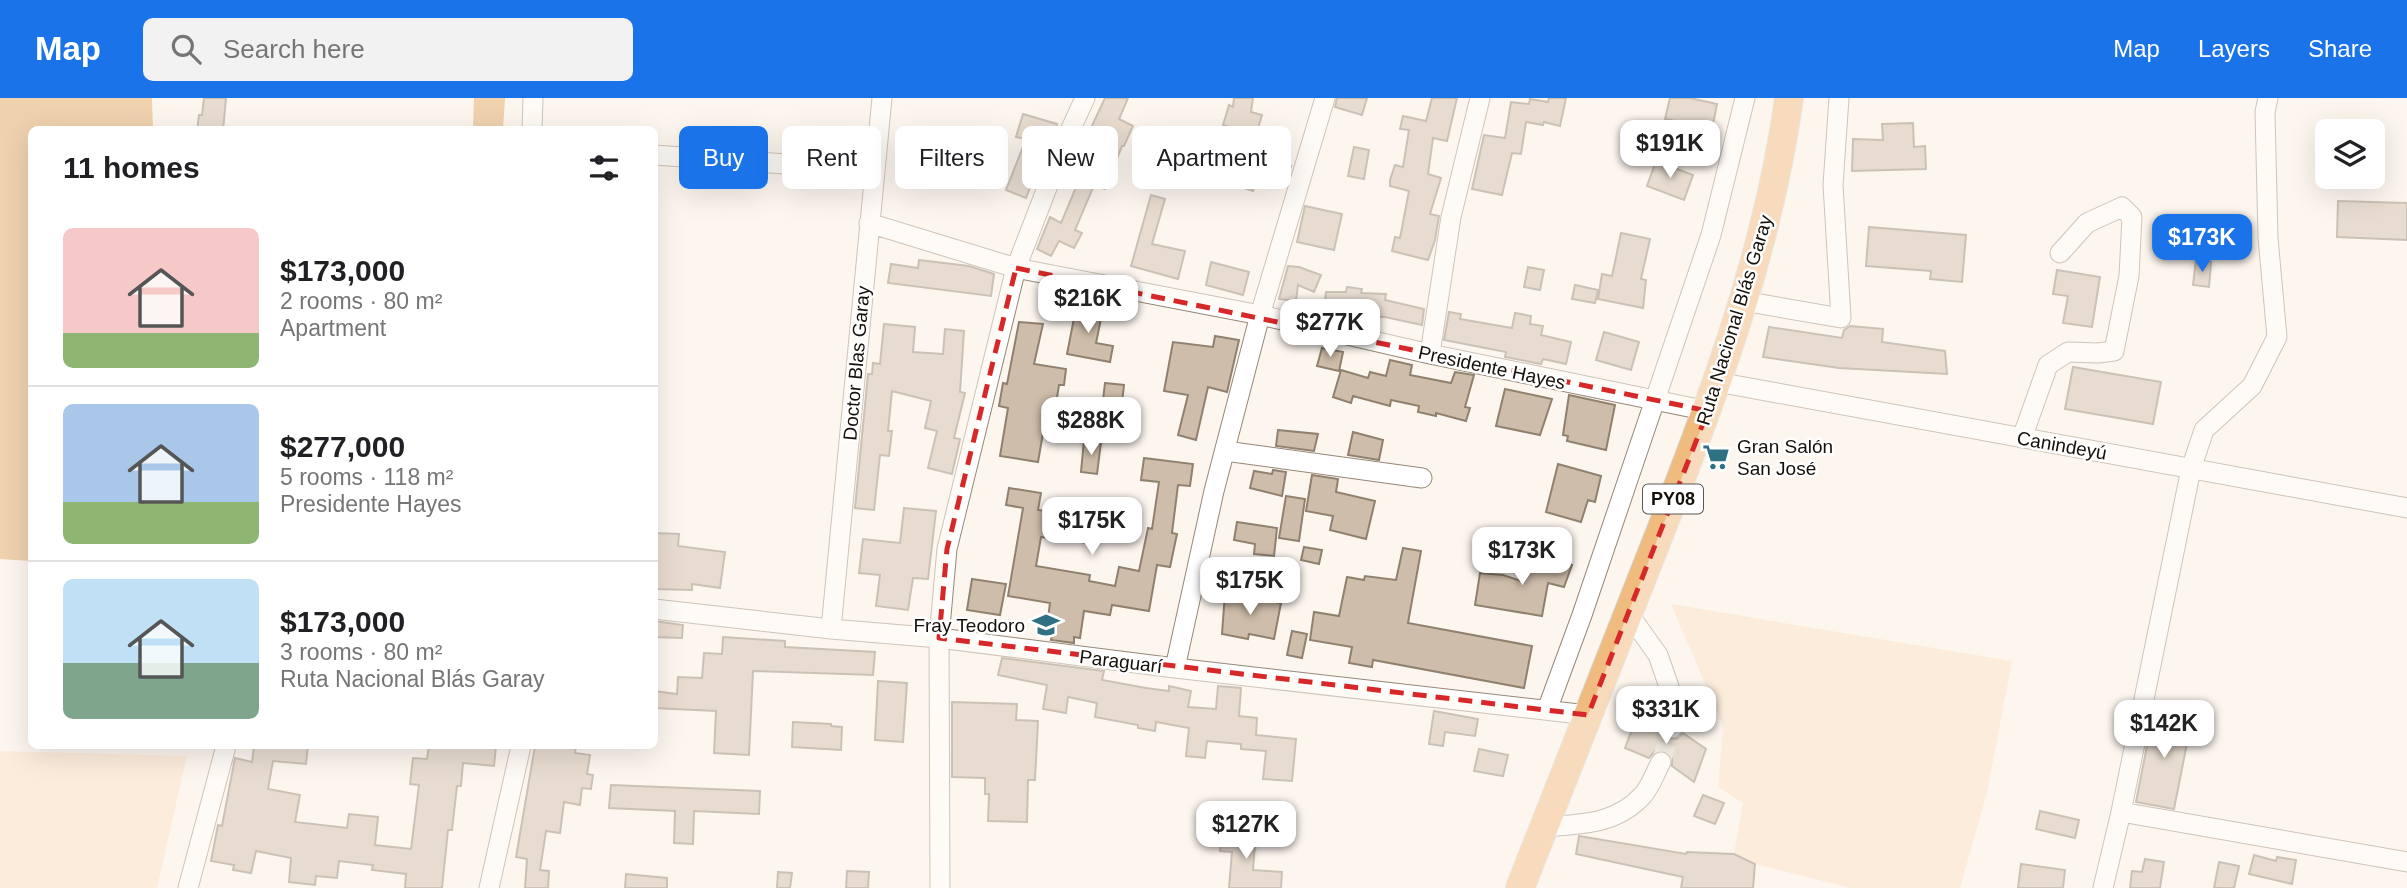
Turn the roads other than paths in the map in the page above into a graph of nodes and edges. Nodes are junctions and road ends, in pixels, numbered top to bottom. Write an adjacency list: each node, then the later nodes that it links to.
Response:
1 (533, 98): 10 (street)
2 (881, 98): 11 (street, Doctor Blas Garay)
3 (1085, 98): 17 (street)
4 (1325, 98): 19 (street)
5 (1480, 98): 20 (street)
6 (1745, 98): 22 (street)
7 (1789, 98): 18 (highway, Ruta Nacional Blás Garay / PY08)
8 (1839, 98): 18 (street)
9 (2269, 98): 26 (street)
10 (532, 126)
11 (878, 126)
12 (658, 155): 13 (street)
13 (782, 164)
14 (872, 189): 15 (street, Doctor Blas Garay)
15 (869, 223): 17 (street, Presidente Hayes); 31 (street, Doctor Blas Garay)
16 (2060, 253): 24 (street)
17 (1016, 268): 19 (street, Presidente Hayes); 32 (street)
18 (1743, 301): 21 (highway, Ruta Nacional Blás Garay / PY08)
19 (1260, 315): 20 (street, Presidente Hayes); 25 (street)
20 (1430, 354): 22 (street, Presidente Hayes)
21 (1717, 382): 23 (highway, Ruta Nacional Blás Garay / PY08); 24 (street, Canindeyú)
22 (1655, 400): 23 (street, Presidente Hayes); 34 (street)
23 (1708, 411): 30 (highway, Ruta Nacional Blás Garay / PY08)
24 (2022, 438): 26 (street, Canindeyú)
25 (1224, 451): 27 (street); 33 (street)
26 (2191, 469): 28 (street, Canindeyú); 40 (street)
27 (1422, 478)
28 (2407, 508)
29 (658, 609): 31 (street, Paraguarí)
30 (1628, 612): 35 (highway, Ruta Nacional Blás Garay / PY08); 36 (street)
31 (831, 629): 32 (street, Paraguarí)
32 (939, 638): 33 (street, Paraguarí); 45 (street)
33 (1175, 668): 34 (street, Paraguarí)
34 (1546, 710): 35 (street, Paraguarí)
35 (1587, 715): 41 (highway, Ruta Nacional Blás Garay / PY08)
36 (1672, 728)
37 (225, 749): 43 (street)
38 (520, 749): 44 (street)
39 (1661, 762): 41 (street)
40 (2121, 813): 42 (street); 47 (street)
41 (1544, 827): 46 (highway, Ruta Nacional Blás Garay / PY08)
42 (2407, 862)
43 (189, 888)
44 (489, 888)
45 (940, 888)
46 (1520, 888)
47 (2103, 888)

